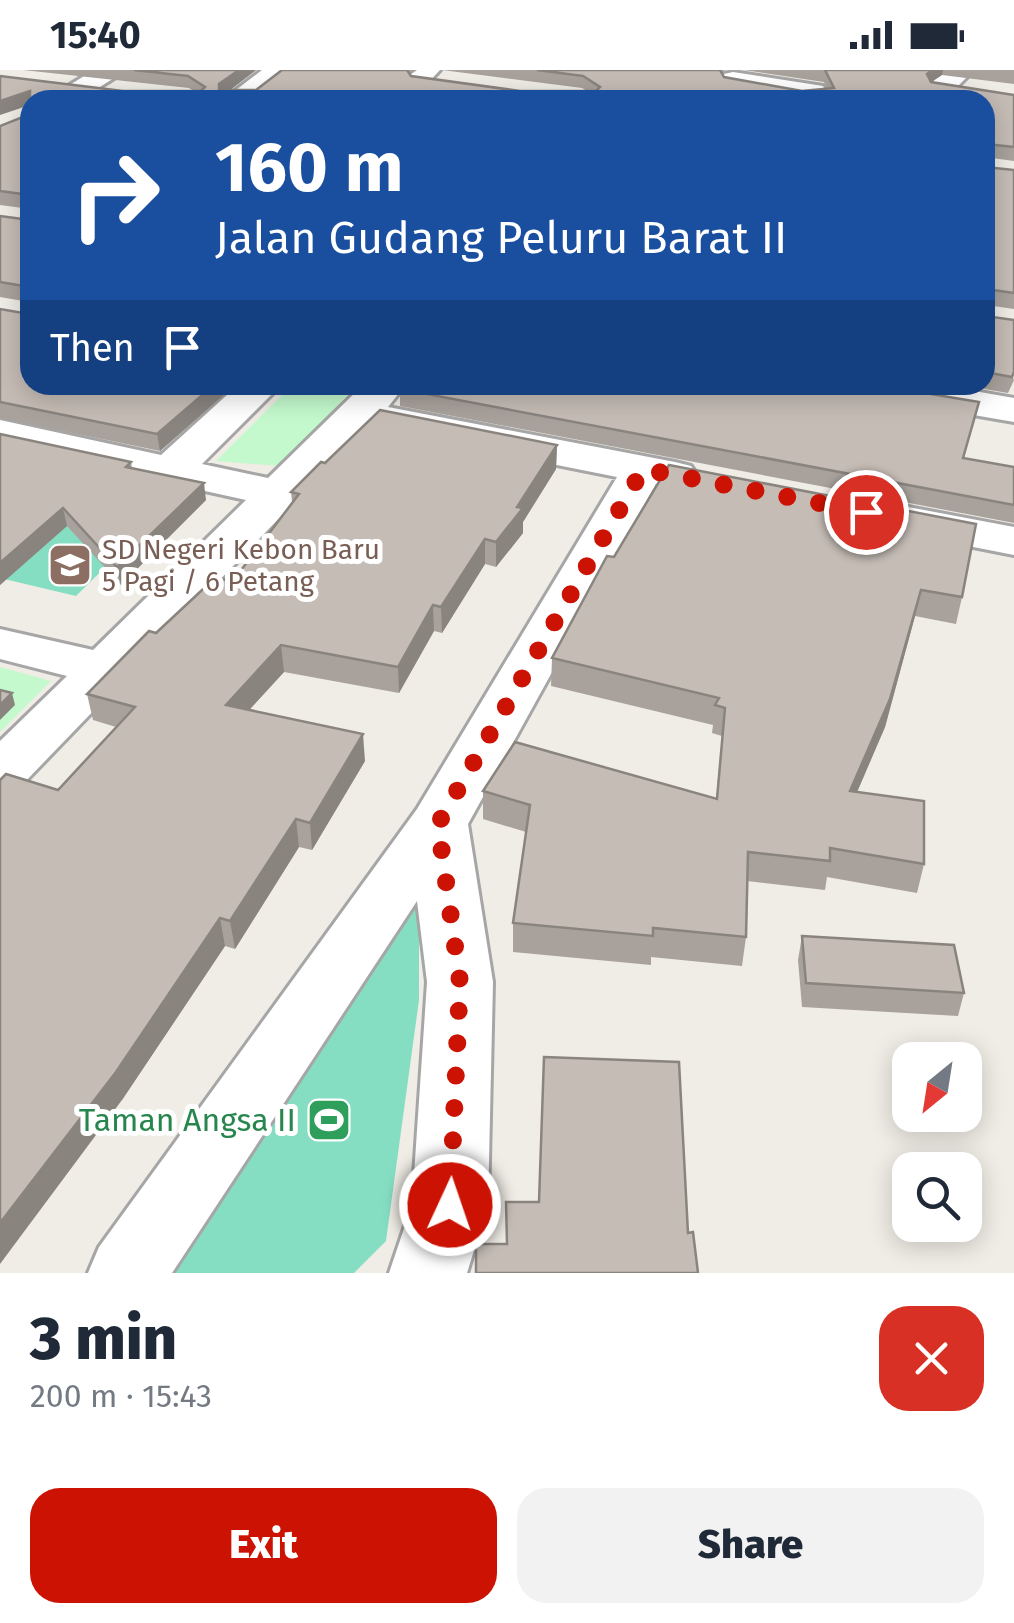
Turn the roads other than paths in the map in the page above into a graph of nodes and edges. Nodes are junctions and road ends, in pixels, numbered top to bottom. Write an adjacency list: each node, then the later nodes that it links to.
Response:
1 (114, 70): 8 (street)
2 (279, 70): 9 (street)
3 (424, 75): 6 (street)
4 (34, 81): 7 (street)
5 (724, 81): 10 (street)
6 (457, 84)
7 (60, 90)
8 (79, 90)
9 (251, 90)
10 (800, 90)
11 (250, 395): 16 (street)
12 (928, 395): 14 (street)
13 (371, 399): 17 (street); 19 (street)
14 (1014, 410)
15 (10, 445): 16 (street)
16 (171, 468): 19 (street)
17 (643, 469): 18 (street); 25 (street)
18 (721, 484)
19 (276, 493): 23 (street)
20 (858, 511): 21 (street)
21 (1014, 541)
22 (0, 644): 23 (street)
23 (106, 668): 24 (street)
24 (0, 774)
25 (438, 824): 26 (street); 27 (street)
26 (127, 1273)
27 (428, 1273)

